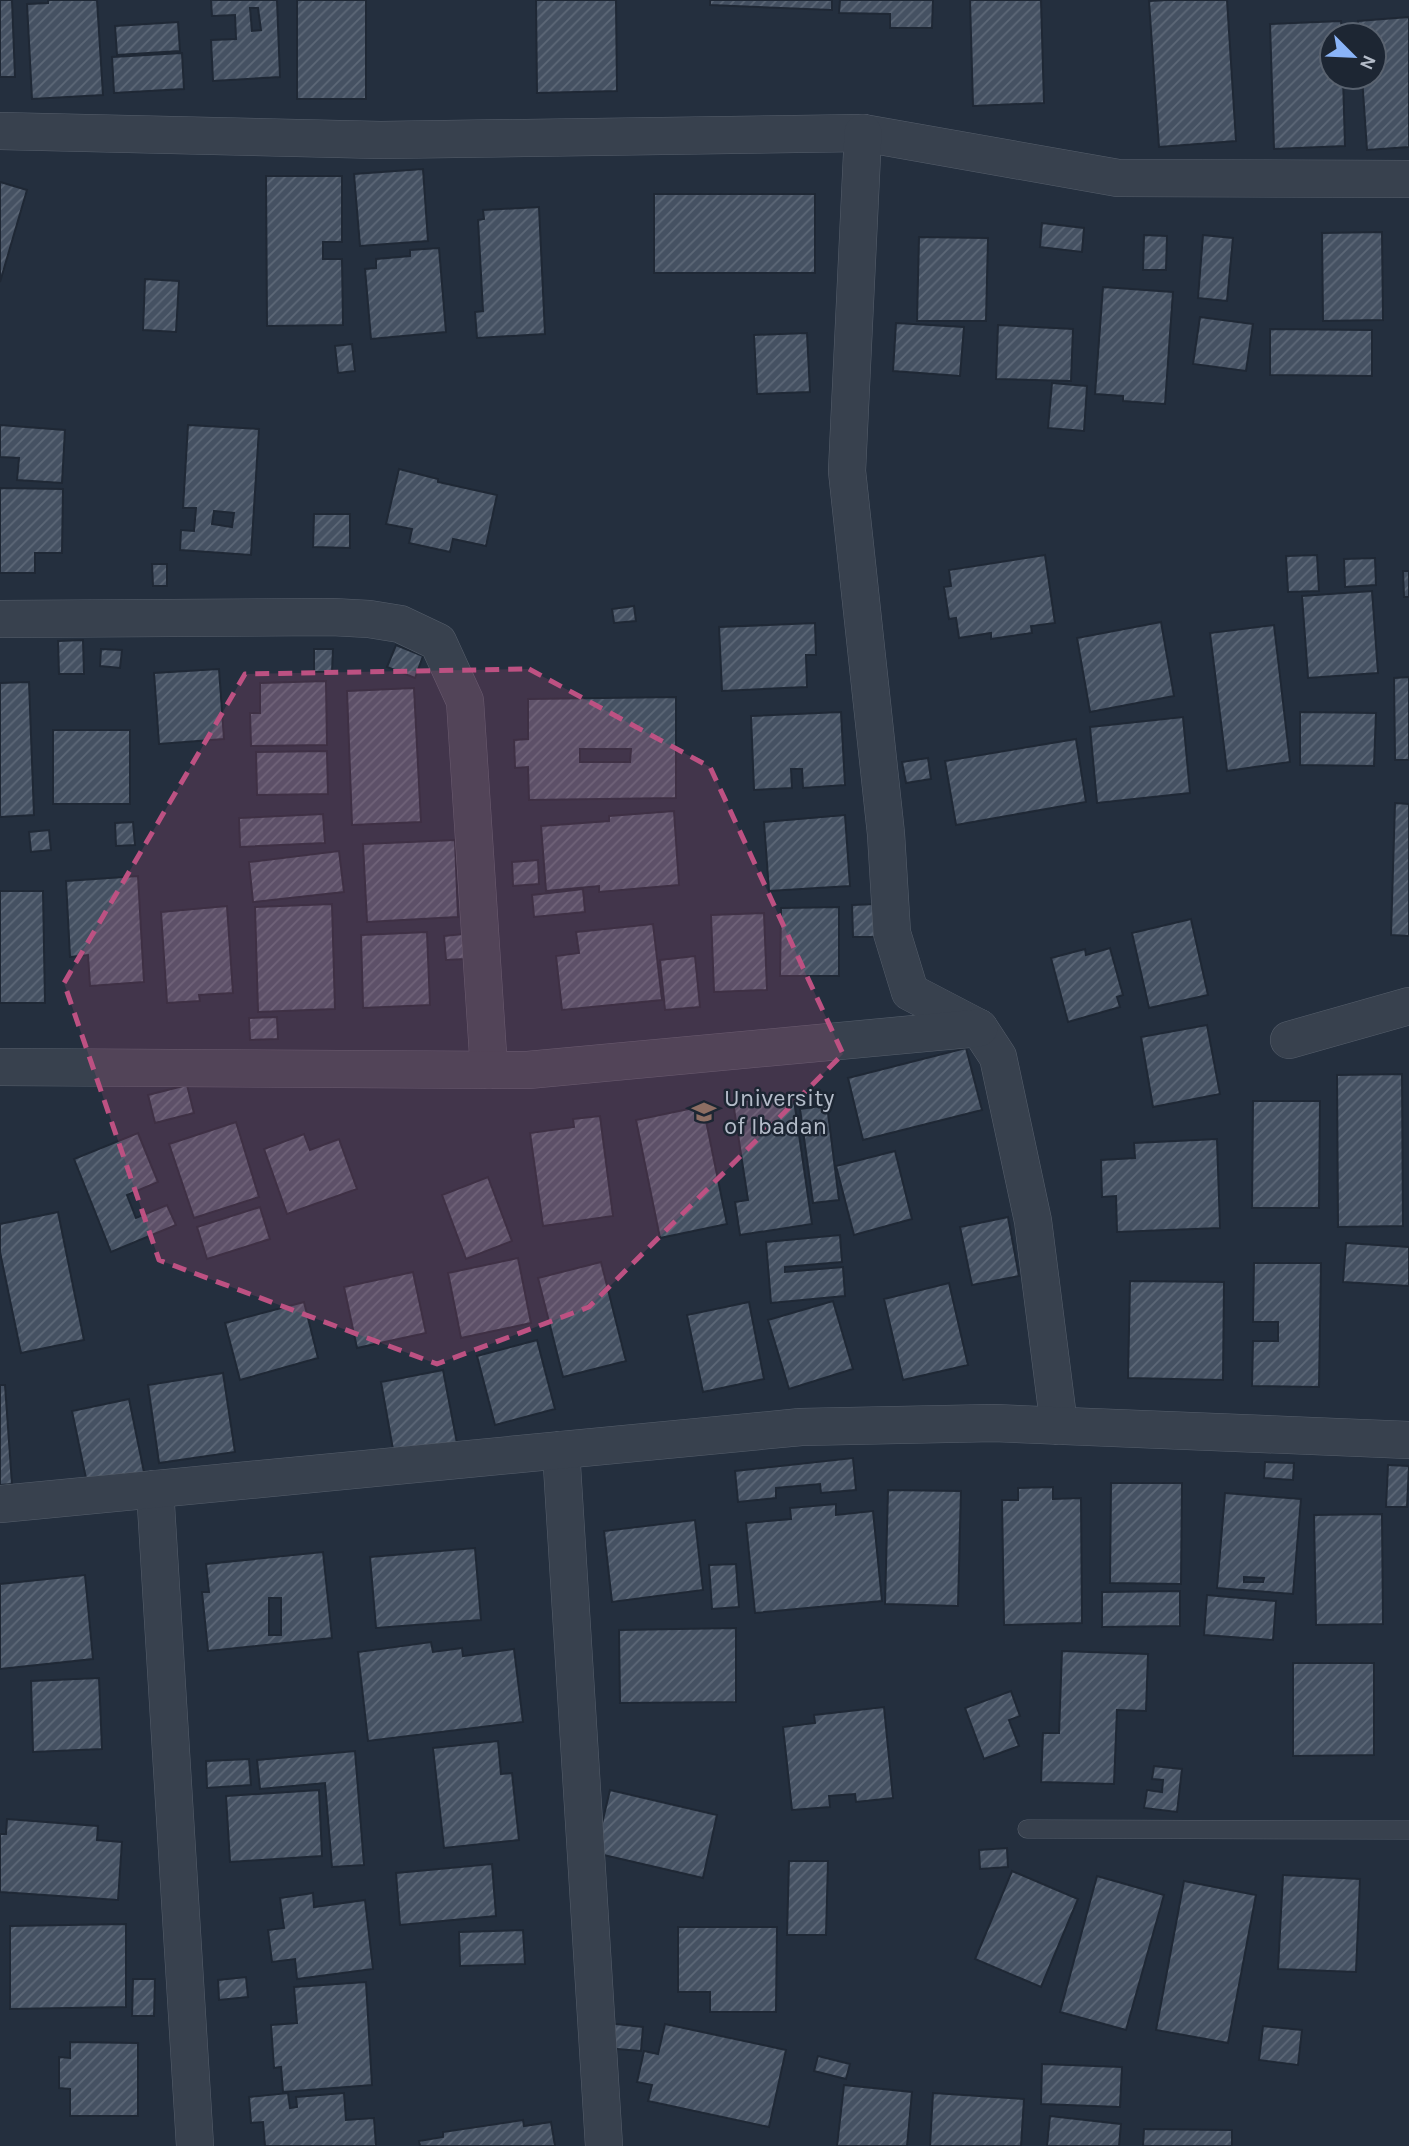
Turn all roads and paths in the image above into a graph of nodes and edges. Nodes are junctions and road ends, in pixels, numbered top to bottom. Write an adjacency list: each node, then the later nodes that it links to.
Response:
1 (0, 131): 2 (street)
2 (863, 133): 3 (street); 6 (street)
3 (1409, 179)
4 (0, 619): 9 (street)
5 (1409, 1006): 7 (street)
6 (979, 1028): 9 (street); 10 (street)
7 (1289, 1040)
8 (0, 1067): 9 (street)
9 (489, 1070)
10 (1059, 1426): 11 (street); 12 (street)
11 (1409, 1440)
12 (561, 1450): 13 (street); 18 (street)
13 (155, 1489): 14 (street); 17 (street)
14 (0, 1504)
15 (1027, 1829): 16 (lane)
16 (1409, 1830)
17 (195, 2146)
18 (604, 2146)

